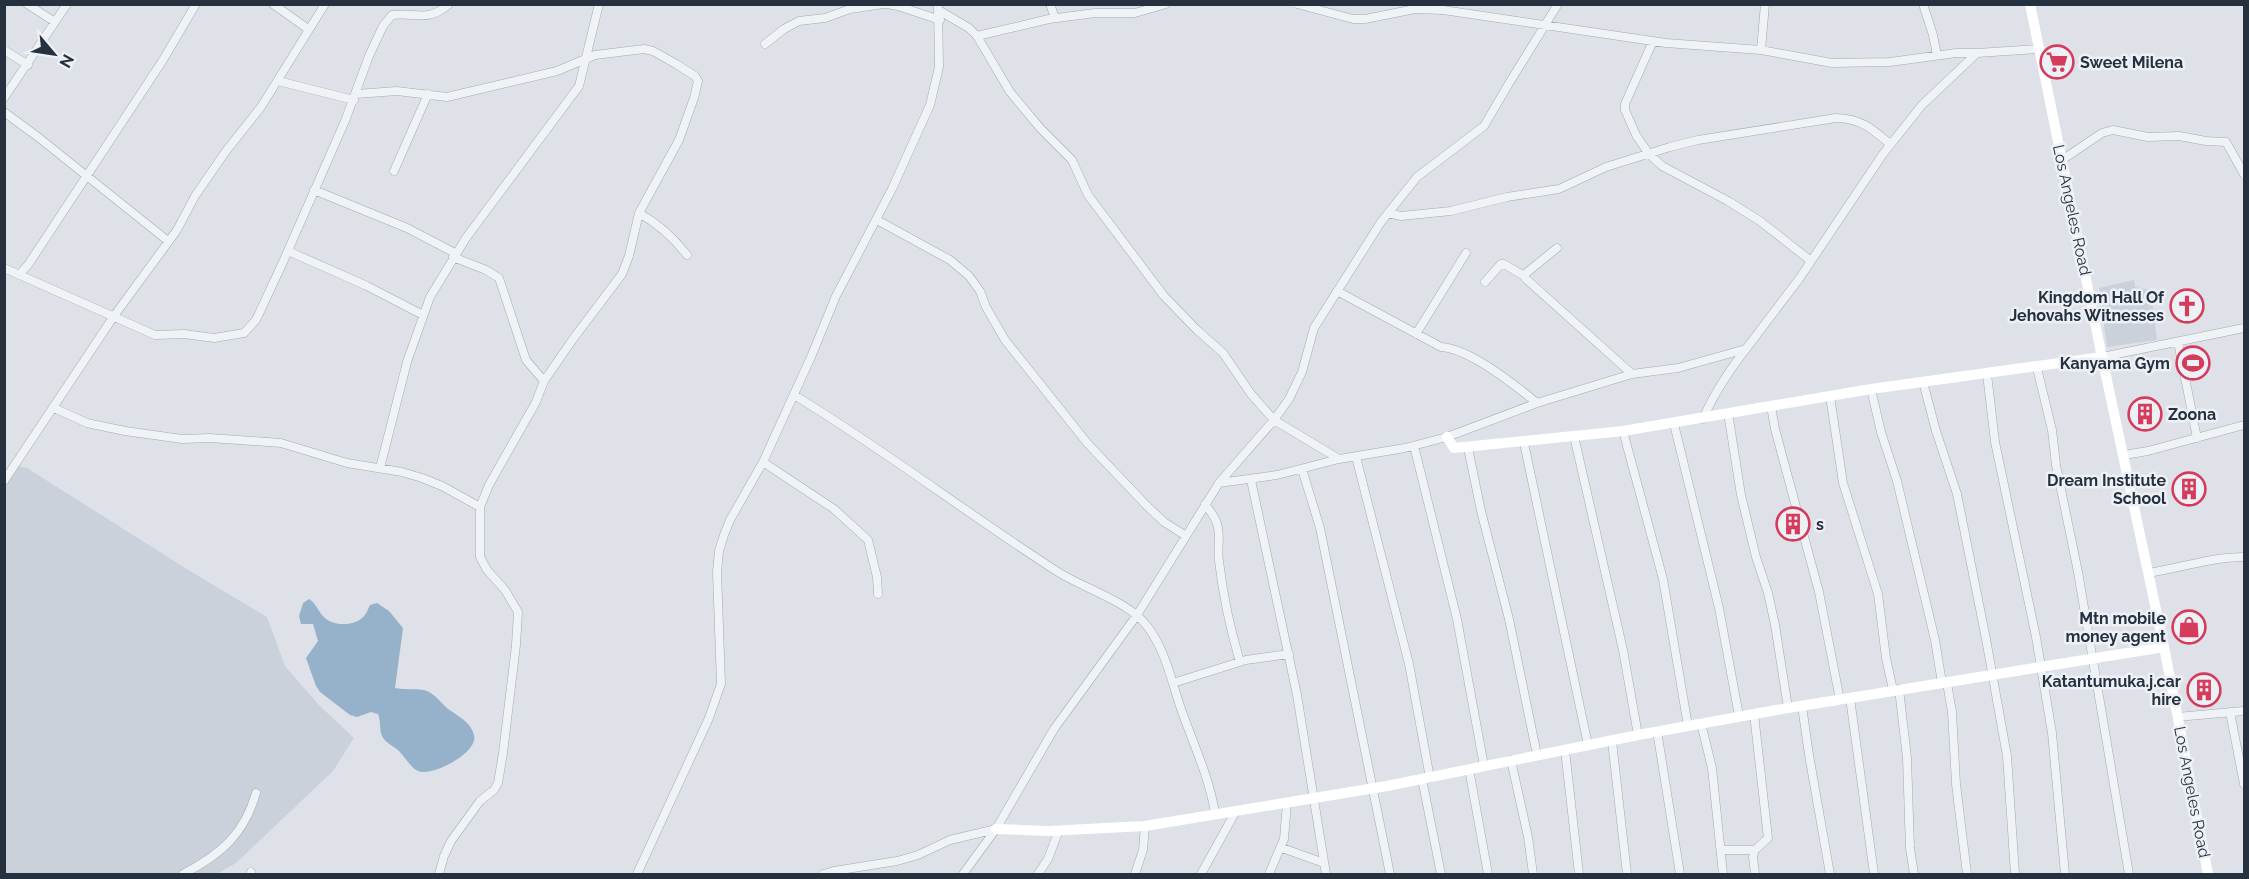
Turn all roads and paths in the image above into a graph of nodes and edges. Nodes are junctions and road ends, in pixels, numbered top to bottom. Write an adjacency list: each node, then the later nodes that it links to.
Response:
1 (27, 4): 19 (street)
2 (67, 4): 19 (street)
3 (196, 4): 42 (street)
4 (273, 4): 21 (street)
5 (325, 4): 21 (street)
6 (449, 4): 34 (street)
7 (600, 4): 30 (street)
8 (885, 4): 18 (street); 24 (street)
9 (1050, 4): 17 (street)
10 (1166, 4): 17 (street)
11 (1297, 4): 20 (street)
12 (1558, 4): 20 (street)
13 (1765, 4): 27 (street)
14 (1923, 4): 29 (street)
15 (2030, 4): 25 (street, Los Angeles Road)
16 (939, 8): 18 (street); 22 (street)
17 (1055, 18): 22 (street)
18 (940, 20): 46 (street)
19 (55, 22): 31 (street)
20 (1545, 25): 23 (street); 45 (street)
21 (308, 29): 32 (street)
22 (977, 36): 79 (street)
23 (1653, 41): 27 (street); 38 (street)
24 (765, 44)
25 (2039, 49): 28 (street); 39 (street, Los Angeles Road)
26 (4, 50): 31 (street)
27 (1761, 50): 29 (street)
28 (1977, 53): 29 (street); 37 (street)
29 (1937, 55)
30 (585, 58): 33 (street); 44 (street); 51 (street)
31 (28, 65): 35 (street)
32 (278, 81): 34 (street); 47 (street)
33 (428, 94): 34 (street); 40 (street)
34 (355, 97): 43 (street)
35 (4, 98)
36 (4, 112): 42 (street)
37 (1890, 144): 38 (street); 53 (street)
38 (1649, 154): 45 (street); 53 (street)
39 (2062, 159): 41 (street); 65 (street, Los Angeles Road)
40 (394, 171)
41 (2244, 174)
42 (87, 176): 47 (street); 55 (street)
43 (314, 190): 49 (street); 51 (street)
44 (639, 213): 52 (street); 69 (street)
45 (1388, 213): 58 (street)
46 (877, 220): 72 (street); 100 (street)
47 (168, 241): 60 (street)
48 (1557, 248): 56 (street)
49 (288, 251): 59 (street); 60 (street)
50 (1466, 253): 62 (street)
51 (454, 255): 59 (street); 69 (street)
52 (687, 255)
53 (1811, 261): 64 (street)
54 (4, 268): 55 (street)
55 (19, 275): 60 (street)
56 (1524, 276): 57 (street); 67 (street)
57 (1485, 282)
58 (1336, 291): 62 (street); 79 (street)
59 (423, 315): 93 (street)
60 (114, 316): 76 (street)
61 (2244, 328): 63 (street)
62 (1416, 334): 74 (street)
63 (2178, 342): 65 (street); 85 (street)
64 (1746, 349): 67 (street); 78 (street)
65 (2102, 357): 66 (street); 89 (street, Los Angeles Road)
66 (2037, 368): 68 (street); 107 (street)
67 (1632, 374): 74 (street)
68 (1987, 374): 70 (street); 109 (street)
69 (544, 381): 99 (street)
70 (1923, 382): 71 (street); 110 (street)
71 (1871, 389): 73 (street); 112 (street)
72 (794, 395): 92 (street); 104 (street)
73 (1830, 396): 75 (street); 113 (street)
74 (1537, 403): 84 (street)
75 (1771, 405): 77 (street); 114 (street)
76 (54, 408): 93 (street); 96 (street)
77 (1728, 413): 78 (street); 116 (street)
78 (1703, 419): 80 (street)
79 (1274, 420): 91 (street); 97 (street)
80 (1674, 424): 82 (street); 120 (street)
81 (2244, 425): 85 (street)
82 (1623, 431): 83 (street); 123 (street)
83 (1574, 436): 86 (street); 125 (street)
84 (1447, 437): 87 (street); 88 (street)
85 (2197, 438): 89 (street)
86 (1524, 443): 88 (street); 127 (street)
87 (1414, 446): 90 (street); 131 (street)
88 (1468, 448): 129 (street)
89 (2124, 455): 102 (street, Los Angeles Road)
90 (1356, 457): 91 (street); 133 (street)
91 (1339, 459): 94 (street)
92 (763, 462): 103 (street); 150 (street)
93 (380, 468): 99 (street)
94 (1302, 469): 95 (street); 135 (street)
95 (1251, 480): 97 (street); 106 (street)
96 (4, 481)
97 (1219, 483): 98 (street)
98 (1205, 504): 100 (street); 108 (street)
99 (480, 507): 149 (street)
100 (1186, 536): 104 (street)
101 (2244, 557): 102 (street)
102 (2148, 573): 105 (street, Los Angeles Road)
103 (878, 594)
104 (1137, 615): 111 (street); 142 (street)
105 (2164, 647): 107 (street); 121 (street, Los Angeles Road)
106 (1289, 654): 108 (street); 137 (street)
107 (2094, 659): 109 (street); 173 (street)
108 (1240, 662): 111 (street)
109 (2042, 668): 110 (street); 172 (street)
110 (1993, 675): 112 (street); 171 (street)
111 (1173, 683): 140 (street)
112 (1945, 683): 113 (street); 170 (street)
113 (1896, 689): 114 (street); 169 (street)
114 (1845, 699): 115 (street); 168 (street)
115 (1802, 706): 116 (street); 167 (street)
116 (1788, 708): 119 (street)
117 (2244, 711): 118 (street)
118 (2230, 712): 121 (street); 134 (street)
119 (1754, 714): 120 (street); 146 (street)
120 (1739, 717): 122 (street)
121 (2177, 717): 174 (street, Los Angeles Road)
122 (1701, 723): 123 (street); 145 (street)
123 (1688, 726): 124 (street)
124 (1657, 731): 125 (street); 164 (street)
125 (1638, 735): 126 (street)
126 (1612, 741): 127 (street); 163 (street)
127 (1588, 745): 128 (street)
128 (1565, 750): 129 (street); 162 (street)
129 (1537, 755): 130 (street)
130 (1512, 760): 131 (street); 161 (street)
131 (1484, 766): 132 (street)
132 (1469, 769): 133 (street); 160 (street)
133 (1426, 778): 135 (street); 159 (street)
134 (2244, 784)
135 (1373, 788): 137 (street); 158 (street)
136 (256, 793): 148 (street)
137 (1314, 799): 138 (street); 147 (street)
138 (1287, 803): 139 (street); 144 (street)
139 (1236, 811): 140 (street); 155 (street)
140 (1215, 813): 141 (street)
141 (1145, 826): 143 (street); 154 (street)
142 (996, 829): 143 (street); 151 (street); 152 (street)
143 (1059, 830): 153 (street)
144 (1282, 848): 147 (street); 156 (street)
145 (1722, 849): 146 (street); 165 (street)
146 (1755, 850): 166 (street)
147 (1324, 863): 157 (street)
148 (183, 874)
149 (439, 874)
150 (637, 874)
151 (823, 874)
152 (963, 874)
153 (1038, 874)
154 (1136, 874)
155 (1201, 874)
156 (1269, 874)
157 (1326, 874)
158 (1390, 874)
159 (1442, 874)
160 (1488, 874)
161 (1533, 874)
162 (1579, 874)
163 (1627, 874)
164 (1680, 874)
165 (1723, 874)
166 (1755, 874)
167 (1830, 874)
168 (1874, 874)
169 (1914, 874)
170 (1967, 874)
171 (2015, 874)
172 (2065, 874)
173 (2129, 874)
174 (2208, 874)

